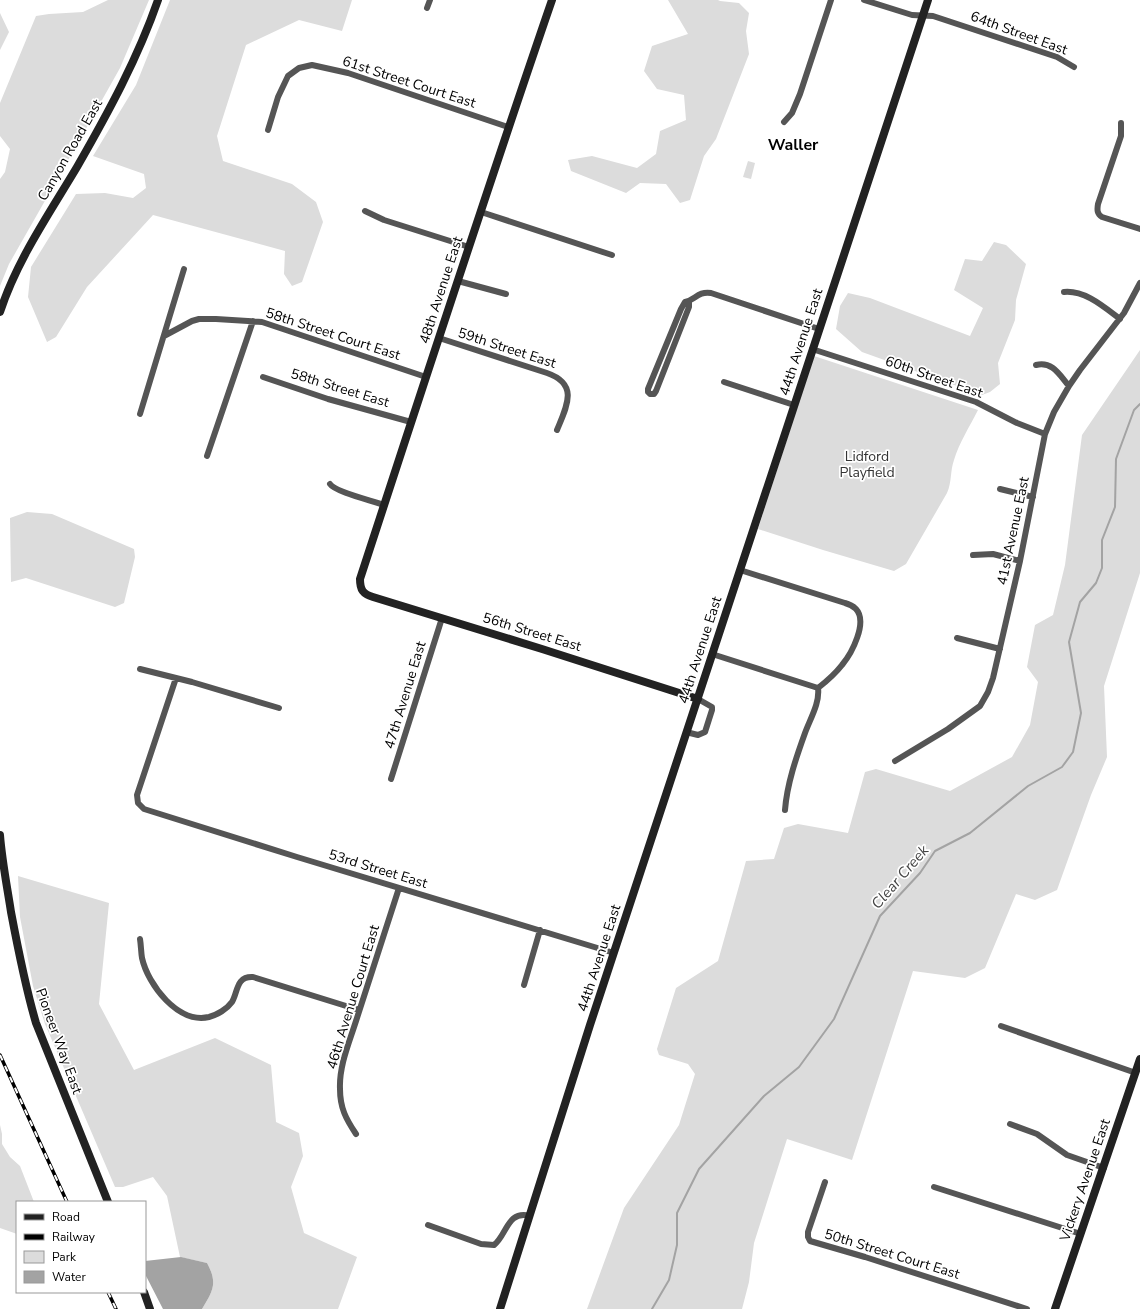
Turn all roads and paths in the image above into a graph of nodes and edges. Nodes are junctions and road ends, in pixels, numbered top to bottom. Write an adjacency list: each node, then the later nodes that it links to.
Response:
1 (158, 0): 25 (street, Canyon Road East)
2 (430, 0): 7 (street)
3 (552, 0): 12 (street, 48th Avenue East)
4 (831, 0): 10 (street)
5 (864, 0): 8 (street, 64th Street East)
6 (928, 0): 8 (street, 44th Avenue East)
7 (427, 8)
8 (924, 14): 9 (street, 64th Street East); 28 (street, 44th Avenue East)
9 (1074, 67)
10 (784, 122)
11 (1122, 123): 16 (street)
12 (508, 127): 13 (street, 61st Street Court East); 15 (street, 48th Avenue East)
13 (268, 130)
14 (365, 211): 17 (street)
15 (480, 212): 17 (street, 48th Avenue East); 18 (street)
16 (1140, 229)
17 (469, 247): 20 (street, 48th Avenue East)
18 (612, 255)
19 (184, 269): 29 (street)
20 (458, 281): 23 (street); 30 (street, 48th Avenue East)
21 (1140, 283): 26 (street, 41st Avenue East)
22 (1064, 292): 26 (street)
23 (506, 294)
24 (689, 302): 24 (street); 28 (street)
25 (0, 312)
26 (1120, 319): 36 (street, 41st Avenue East)
27 (253, 321): 29 (street, 58th Street Court East); 34 (street, 58th Street Court East); 42 (street)
28 (819, 329): 31 (street, 44th Avenue East)
29 (164, 336): 38 (street)
30 (439, 338): 34 (street, 48th Avenue East); 40 (street, 59th Street East)
31 (812, 349): 37 (street, 44th Avenue East); 41 (street, 60th Street East)
32 (1036, 365): 36 (street)
33 (263, 377): 39 (street, 58th Street East)
34 (426, 377): 39 (street, 48th Avenue East)
35 (724, 382): 37 (street)
36 (1069, 386): 41 (street, 41st Avenue East)
37 (794, 406): 49 (street, 44th Avenue East)
38 (140, 414)
39 (411, 422): 46 (street, 48th Avenue East)
40 (557, 430)
41 (1045, 434): 45 (street, 41st Avenue East)
42 (207, 456)
43 (330, 484): 46 (street)
44 (1000, 489): 45 (street)
45 (1034, 497): 48 (street, 41st Avenue East)
46 (384, 505): 50 (street, 48th Avenue East)
47 (973, 555): 48 (street)
48 (1020, 561): 53 (street, 41st Avenue East)
49 (740, 570): 54 (street, 44th Avenue East); 57 (street)
50 (361, 589): 51 (street, 56th Street East)
51 (442, 618): 58 (street, 56th Street East); 62 (street, 47th Avenue East)
52 (957, 638): 53 (street)
53 (1000, 649): 61 (street, 41st Avenue East)
54 (712, 654): 57 (street); 58 (street, 44th Avenue East)
55 (140, 669): 56 (street)
56 (176, 678): 59 (street); 66 (street, 53rd Street East)
57 (818, 688): 63 (street)
58 (698, 698): 60 (street, 44th Avenue East); 60 (street)
59 (279, 708)
60 (686, 732): 69 (street, 44th Avenue East)
61 (895, 762)
62 (391, 779)
63 (784, 810)
64 (0, 836): 65 (street, Pioneer Way East)
65 (2, 870): 80 (street, Pioneer Way East)
66 (400, 888): 67 (street, 53rd Street East); 71 (street, 46th Avenue Court East)
67 (540, 930): 69 (street, 53rd Street East); 70 (street)
68 (140, 940): 71 (street)
69 (614, 953): 81 (street, 44th Avenue East)
70 (524, 985)
71 (359, 1010): 76 (street, 46th Avenue Court East)
72 (1001, 1026): 74 (street)
73 (1140, 1059): 74 (street, Vickery Avenue East)
74 (1136, 1072): 77 (street, Vickery Avenue East)
75 (1010, 1124): 77 (street)
76 (356, 1134)
77 (1104, 1168): 83 (street, Vickery Avenue East)
78 (825, 1182): 87 (street, 50th Street Court East)
79 (934, 1187): 83 (street)
80 (108, 1201)
81 (530, 1216): 82 (street); 86 (street, 44th Avenue East)
82 (428, 1225)
83 (1081, 1234): 88 (street, Vickery Avenue East)
84 (144, 1293): 85 (street)
85 (150, 1309)
86 (500, 1309)
87 (1027, 1309)
88 (1055, 1309)

